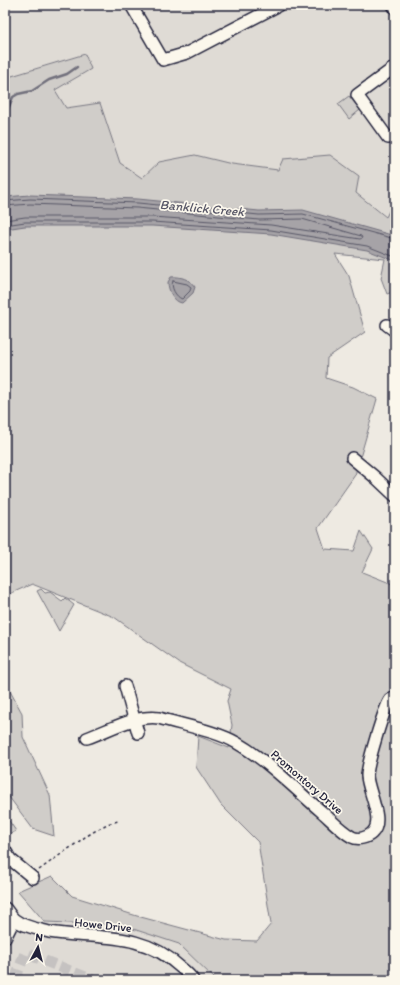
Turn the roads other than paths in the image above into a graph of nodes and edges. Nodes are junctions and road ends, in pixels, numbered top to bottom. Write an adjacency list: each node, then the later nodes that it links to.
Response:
1 (131, 5): 2 (street)
2 (279, 5)
3 (393, 5): 4 (street)
4 (395, 8)
5 (395, 67): 6 (street)
6 (395, 137)
7 (352, 458): 8 (street)
8 (395, 496)
9 (125, 686): 11 (street)
10 (395, 697): 11 (street, Promontory Drive)
11 (134, 720): 12 (street); 13 (street, Promontory Drive)
12 (138, 733)
13 (87, 738)
14 (7, 857): 15 (street)
15 (33, 878)
16 (5, 908): 17 (street, Howe Drive)
17 (14, 920): 18 (street); 19 (street, Howe Drive)
18 (5, 938)
19 (193, 980)

